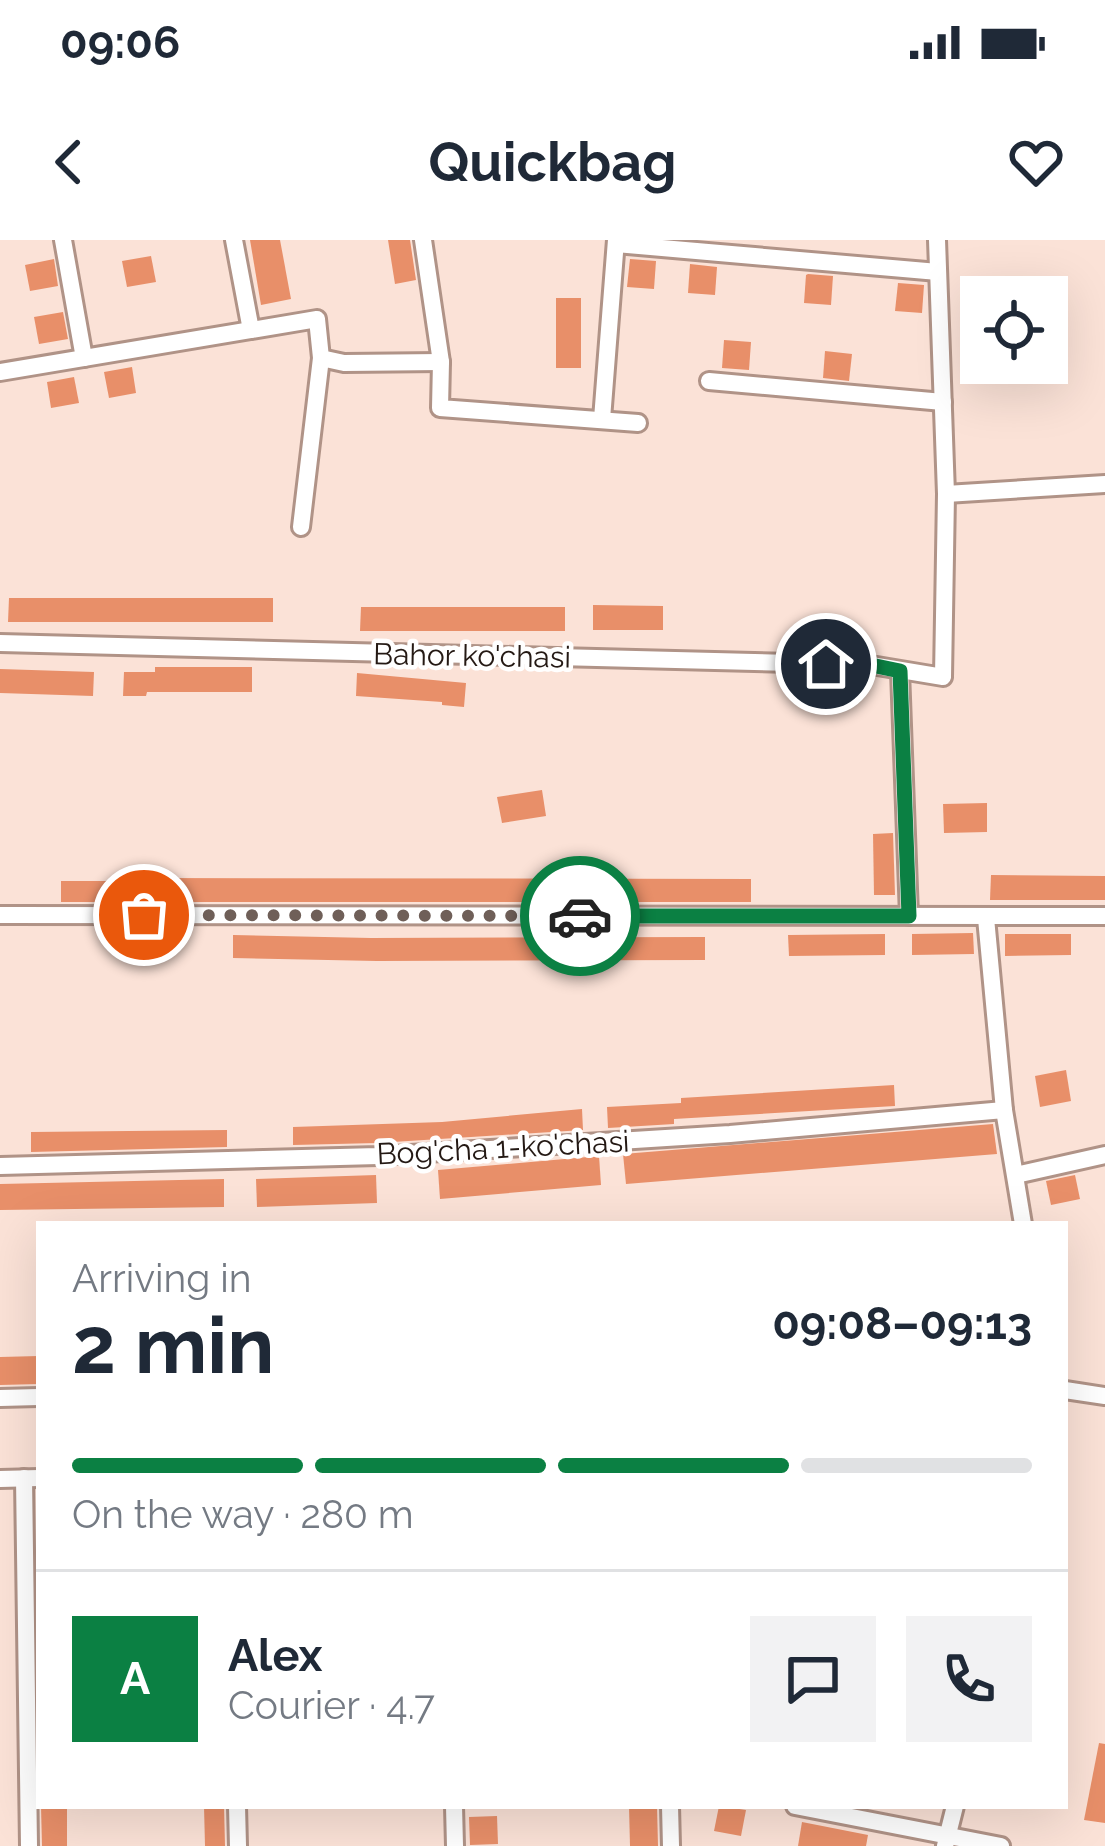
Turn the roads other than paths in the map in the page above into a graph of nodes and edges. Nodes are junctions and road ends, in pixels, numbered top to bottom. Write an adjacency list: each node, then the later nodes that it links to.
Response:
1 (63, 240): 8 (street)
2 (234, 240): 7 (street)
3 (423, 240): 10 (street)
4 (937, 240): 6 (street)
5 (616, 242): 6 (street); 14 (street)
6 (938, 272): 13 (street)
7 (251, 330): 8 (street); 9 (street)
8 (83, 358): 11 (street)
9 (321, 358): 10 (street); 18 (street)
10 (441, 362): 14 (street)
11 (0, 372)
12 (709, 381): 13 (street)
13 (943, 403): 17 (street)
14 (602, 419): 15 (street)
15 (638, 423)
16 (1105, 484): 17 (street)
17 (946, 494): 20 (street, Bahor ko'chasi)
18 (302, 527)
19 (0, 643): 20 (street, Bahor ko'chasi)
20 (900, 671): 22 (street)
21 (0, 915): 22 (street)
22 (909, 916): 24 (street)
23 (1105, 916): 24 (street)
24 (986, 918): 25 (street)
25 (1004, 1110): 27 (street, Bog'cha 1-ko'chasi); 28 (street)
26 (1105, 1155): 28 (street)
27 (0, 1166)
28 (1016, 1175): 29 (street)
29 (1023, 1221)
30 (1068, 1390): 31 (street)
31 (1105, 1396)
32 (36, 1397): 33 (street)
33 (0, 1398)
34 (32, 1478): 35 (street); 42 (street)
35 (0, 1479)
36 (237, 1809): 43 (street)
37 (454, 1809): 44 (street)
38 (670, 1809): 45 (street)
39 (808, 1809): 41 (street)
40 (954, 1809): 41 (street)
41 (946, 1841): 46 (street)
42 (29, 1846)
43 (238, 1846)
44 (454, 1846)
45 (671, 1846)
46 (1001, 1846)

